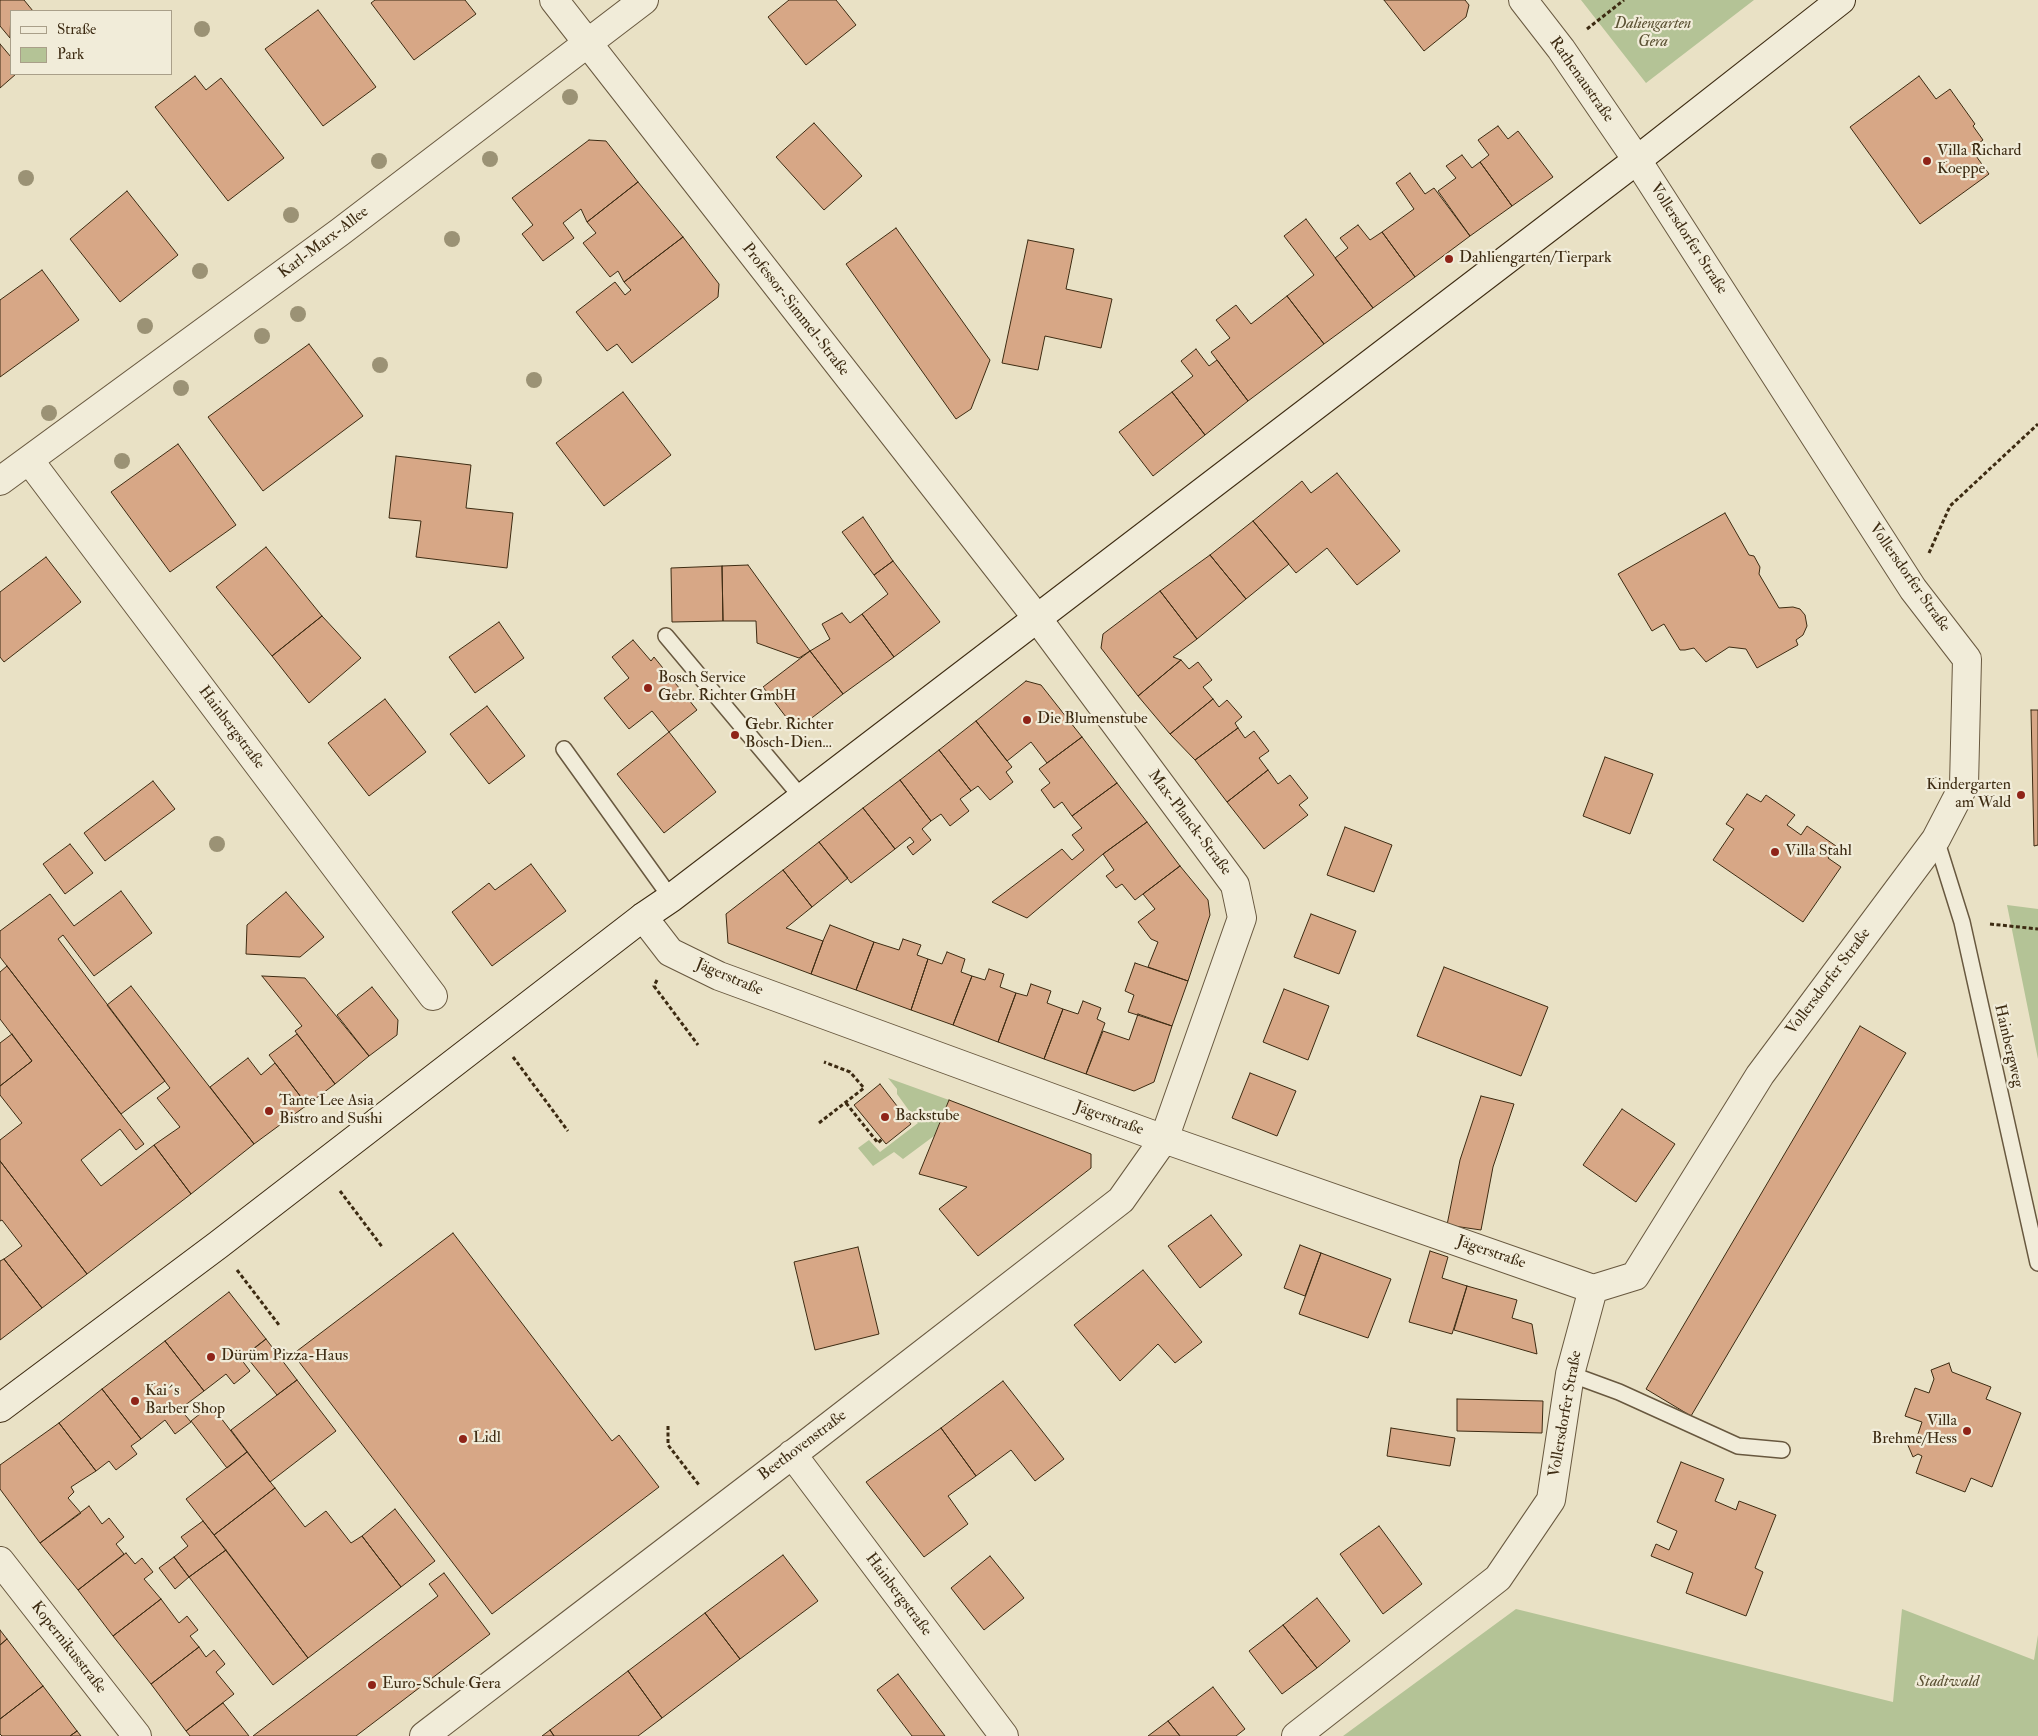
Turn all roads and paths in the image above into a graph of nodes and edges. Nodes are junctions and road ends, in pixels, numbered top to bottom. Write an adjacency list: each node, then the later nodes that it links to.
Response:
1 (554, 0): 6 (street, Professor-Simmel-Straße)
2 (644, 0): 6 (street, Karl-Marx-Allee)
3 (1523, 0): 7 (street, Rathenaustraße)
4 (1624, 0): 7 (path)
5 (1841, 0): 8 (street)
6 (587, 43): 10 (street, Karl-Marx-Allee); 13 (street, Professor-Simmel-Straße)
7 (1561, 50): 8 (street, Rathenaustraße)
8 (1637, 160): 12 (street, Vollersdorfer Straße); 13 (street)
9 (2038, 424): 12 (path)
10 (29, 460): 11 (street, Karl-Marx-Allee); 23 (street, Hainbergstraße)
11 (0, 481)
12 (1914, 589): 17 (street, Vollersdorfer Straße)
13 (1037, 618): 16 (street); 33 (street, Max-Planck-Straße)
14 (666, 636): 16 (lane)
15 (564, 749): 18 (lane)
16 (802, 798): 18 (street)
17 (1936, 839): 20 (lane, Hainbergweg); 38 (street, Vollersdorfer Straße)
18 (671, 898): 19 (street)
19 (643, 917): 22 (street, Jägerstraße); 24 (street)
20 (1962, 922): 21 (path); 37 (lane, Hainbergweg)
21 (2038, 929)
22 (670, 952): 25 (path); 33 (street, Jägerstraße)
23 (434, 996)
24 (495, 1032): 31 (path); 34 (street)
25 (698, 1045)
26 (824, 1062): 27 (path)
27 (846, 1103): 29 (path); 30 (path)
28 (858, 1110): 29 (path)
29 (854, 1113): 32 (path)
30 (819, 1124)
31 (568, 1131)
32 (882, 1139)
33 (1164, 1139): 38 (street, Jägerstraße); 44 (street, Beethovenstraße)
34 (321, 1166): 35 (street); 36 (path)
35 (218, 1245): 39 (path); 41 (street)
36 (383, 1248)
37 (2038, 1263)
38 (1593, 1289): 40 (street, Vollersdorfer Straße)
39 (279, 1325)
40 (1570, 1374): 43 (lane); 50 (street, Vollersdorfer Straße)
41 (0, 1408)
42 (668, 1426): 45 (path)
43 (1782, 1450)
44 (792, 1454): 45 (street, Beethovenstraße); 49 (street, Hainbergstraße)
45 (719, 1510): 48 (street, Beethovenstraße)
46 (0, 1561): 47 (street, Kopernikusstraße)
47 (137, 1736)
48 (424, 1736)
49 (1004, 1736)
50 (1296, 1736)

